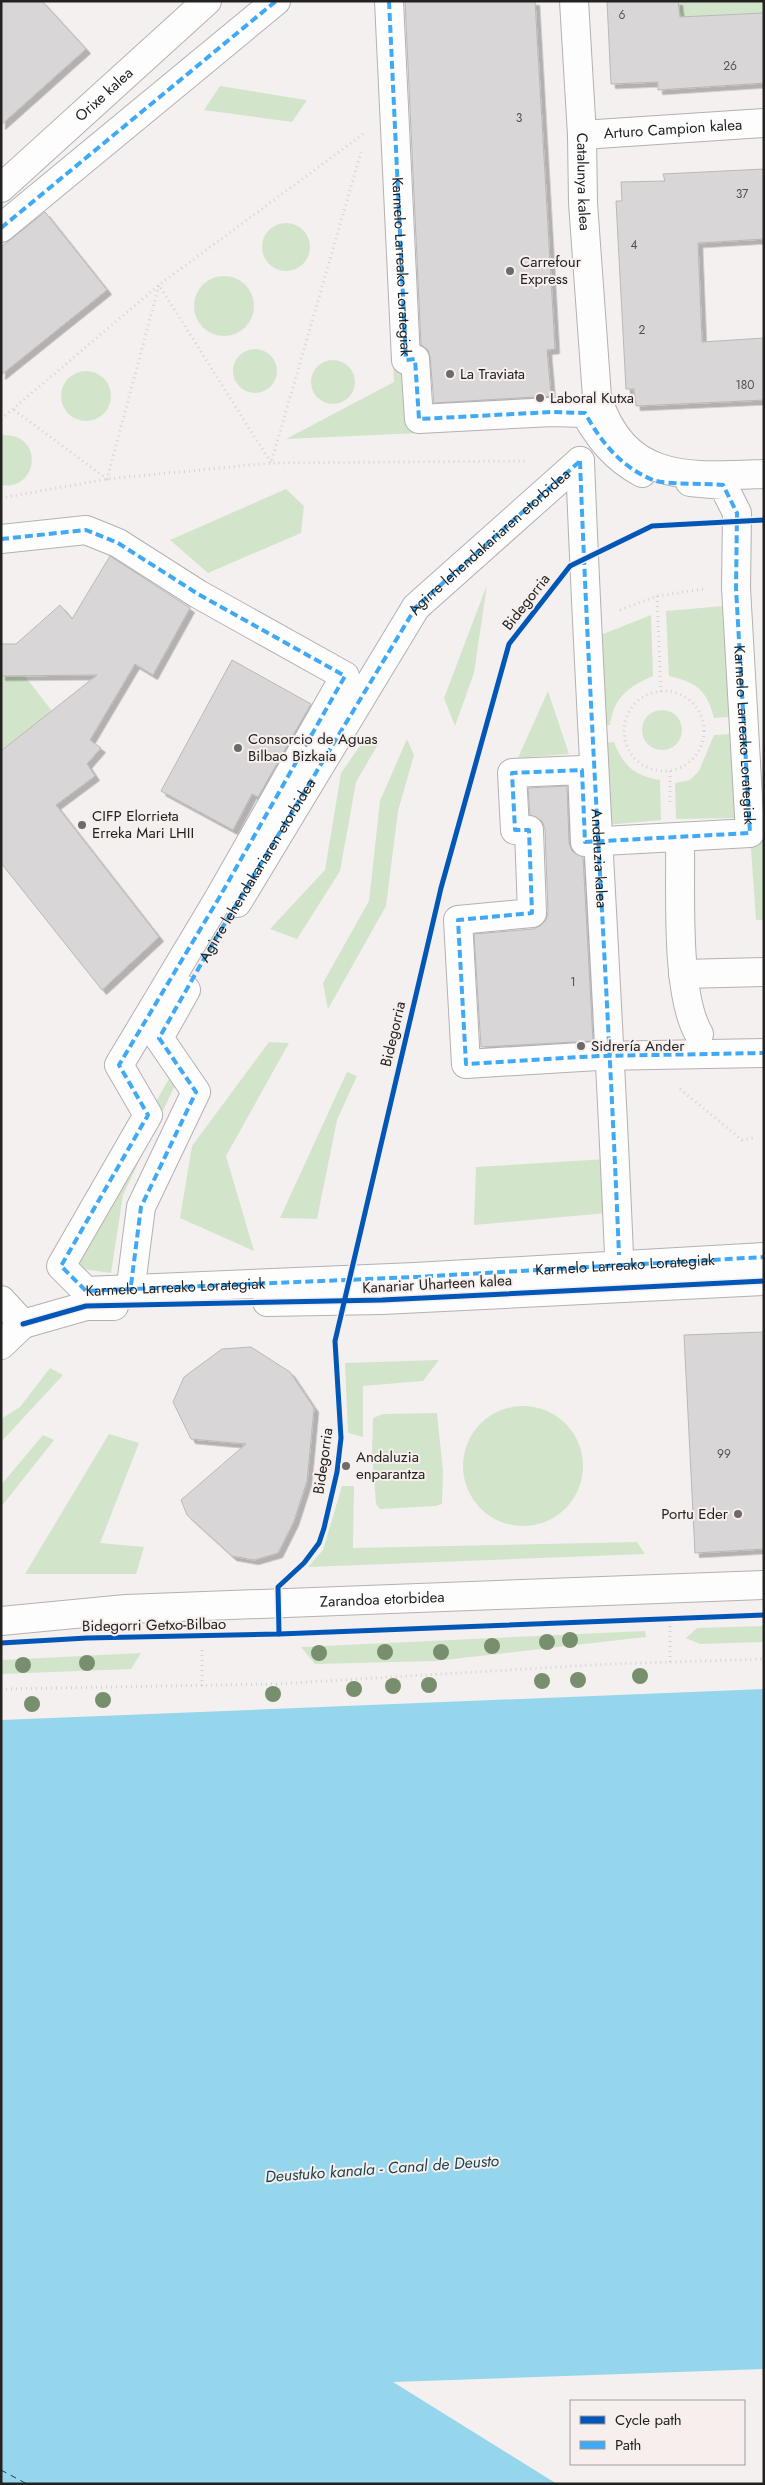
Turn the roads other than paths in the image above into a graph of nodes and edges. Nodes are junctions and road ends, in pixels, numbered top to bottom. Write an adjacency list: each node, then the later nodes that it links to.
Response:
1 (207, 1): 7 (street, Orixe kalea)
2 (276, 1): 8 (street)
3 (389, 1): 12 (street, Karmelo Larreako Lorategiak)
4 (574, 1): 6 (street, Catalunya kalea)
5 (764, 123): 6 (street, Arturo Campion kalea)
6 (582, 135): 10 (street, Catalunya kalea)
7 (1, 188)
8 (1, 228)
9 (580, 461): 12 (street, Andaluzia kalea); 22 (street, Agirre lehendakariaren etorbidea)
10 (764, 474)
11 (1, 539): 20 (street, Karmelo Larreako Lorategiak)
12 (599, 841): 18 (street, Andaluzia kalea); 18 (street)
13 (680, 843): 15 (street)
14 (764, 972): 15 (street)
15 (683, 974): 16 (street)
16 (699, 1034)
17 (764, 1053): 18 (street)
18 (611, 1056): 19 (street, Andaluzia kalea)
19 (619, 1255)
20 (764, 1257)
21 (764, 1281): 24 (street, Kanariar Uharteen kalea)
22 (131, 1285)
23 (1, 1300): 24 (street)
24 (22, 1324): 25 (street)
25 (1, 1345)
26 (764, 1584): 27 (street, Zarandoa etorbidea)
27 (1, 1622)

